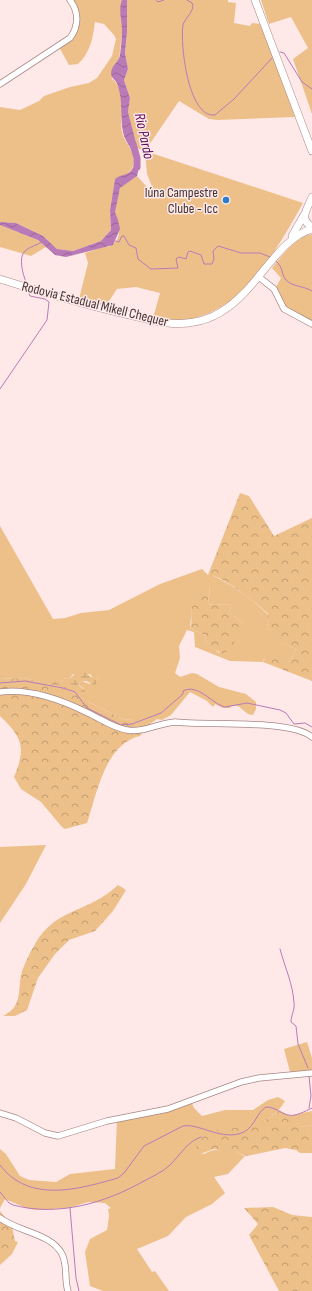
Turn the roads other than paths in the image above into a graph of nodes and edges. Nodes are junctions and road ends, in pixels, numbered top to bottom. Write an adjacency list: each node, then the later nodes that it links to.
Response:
1 (70, 0): 3 (street)
2 (255, 0): 4 (main road)
3 (0, 84)
4 (312, 152)
5 (312, 197): 6 (main road)
6 (310, 206): 7 (main road)
7 (304, 214): 8 (main road); 9 (main road)
8 (312, 228): 9 (main road)
9 (289, 242): 10 (main road, Rodovia Estadual Mikell Chequer)
10 (259, 277): 11 (main road, Rodovia Estadual Mikell Chequer); 12 (street)
11 (0, 279)
12 (312, 324)
13 (0, 692): 14 (street)
14 (312, 737)
15 (312, 1074): 16 (street)
16 (0, 1114)
17 (0, 1218): 18 (street)
18 (68, 1291)

